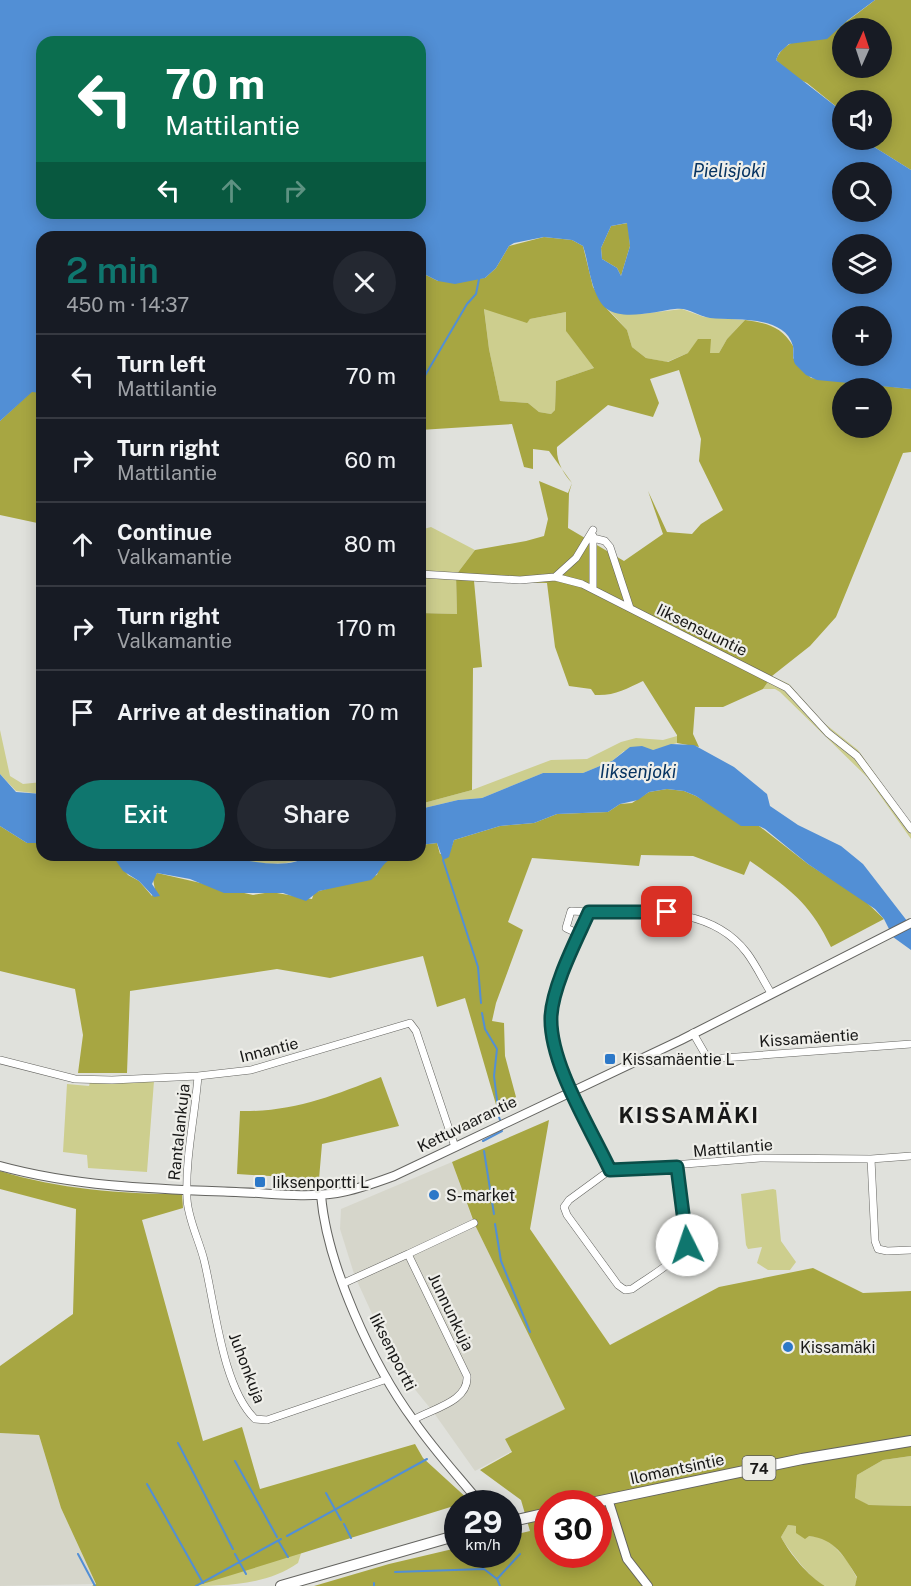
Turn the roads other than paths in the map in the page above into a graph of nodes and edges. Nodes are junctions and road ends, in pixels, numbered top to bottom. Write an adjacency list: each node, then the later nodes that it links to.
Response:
1 (593, 538): 3 (street); 4 (street); 5 (street)
2 (426, 574): 3 (street, Iiksensuuntie)
3 (555, 577): 4 (street, Iiksensuuntie)
4 (593, 589): 5 (street, Iiksensuuntie)
5 (631, 609): 6 (street, Iiksensuuntie)
6 (911, 829)
7 (589, 912): 9 (street); 9 (street); 10 (street)
8 (911, 923): 10 (street, Kettuvaarantie)
9 (579, 934): 17 (street)
10 (771, 993): 11 (street, Kettuvaarantie)
11 (693, 1033): 13 (street); 17 (street, Kettuvaarantie)
12 (911, 1044): 13 (street, Kissamäentie)
13 (708, 1059): 15 (street, Kissamäentie)
14 (0, 1060): 16 (street, Innantie)
15 (655, 1063)
16 (198, 1076): 18 (street, Innantie); 24 (street, Rantalankuja)
17 (572, 1090): 18 (street, Kettuvaarantie); 23 (street)
18 (455, 1147): 25 (street, Kettuvaarantie)
19 (911, 1156): 20 (street, Mattilantie)
20 (871, 1159): 22 (street, Mattilantie); 27 (street)
21 (0, 1166): 24 (street, Kettuvaarantie)
22 (677, 1167): 23 (street, Mattilantie); 23 (street)
23 (610, 1170)
24 (187, 1190): 25 (street, Kettuvaarantie); 30 (street, Juhonkuja)
25 (321, 1195): 29 (street, Iiksenportti)
26 (474, 1223): 28 (street)
27 (911, 1250)
28 (408, 1254): 29 (street); 31 (street, Junnunkuja)
29 (344, 1283): 30 (street, Iiksenportti)
30 (387, 1379): 31 (street, Iiksenportti)
31 (413, 1420): 33 (street, Iiksenportti)
32 (911, 1441): 34 (main road, Ilomantsintie / 74)
33 (470, 1490)
34 (612, 1498)
35 (612, 1511): 38 (street)
36 (444, 1539): 37 (main road)
37 (281, 1586)
38 (648, 1586)

